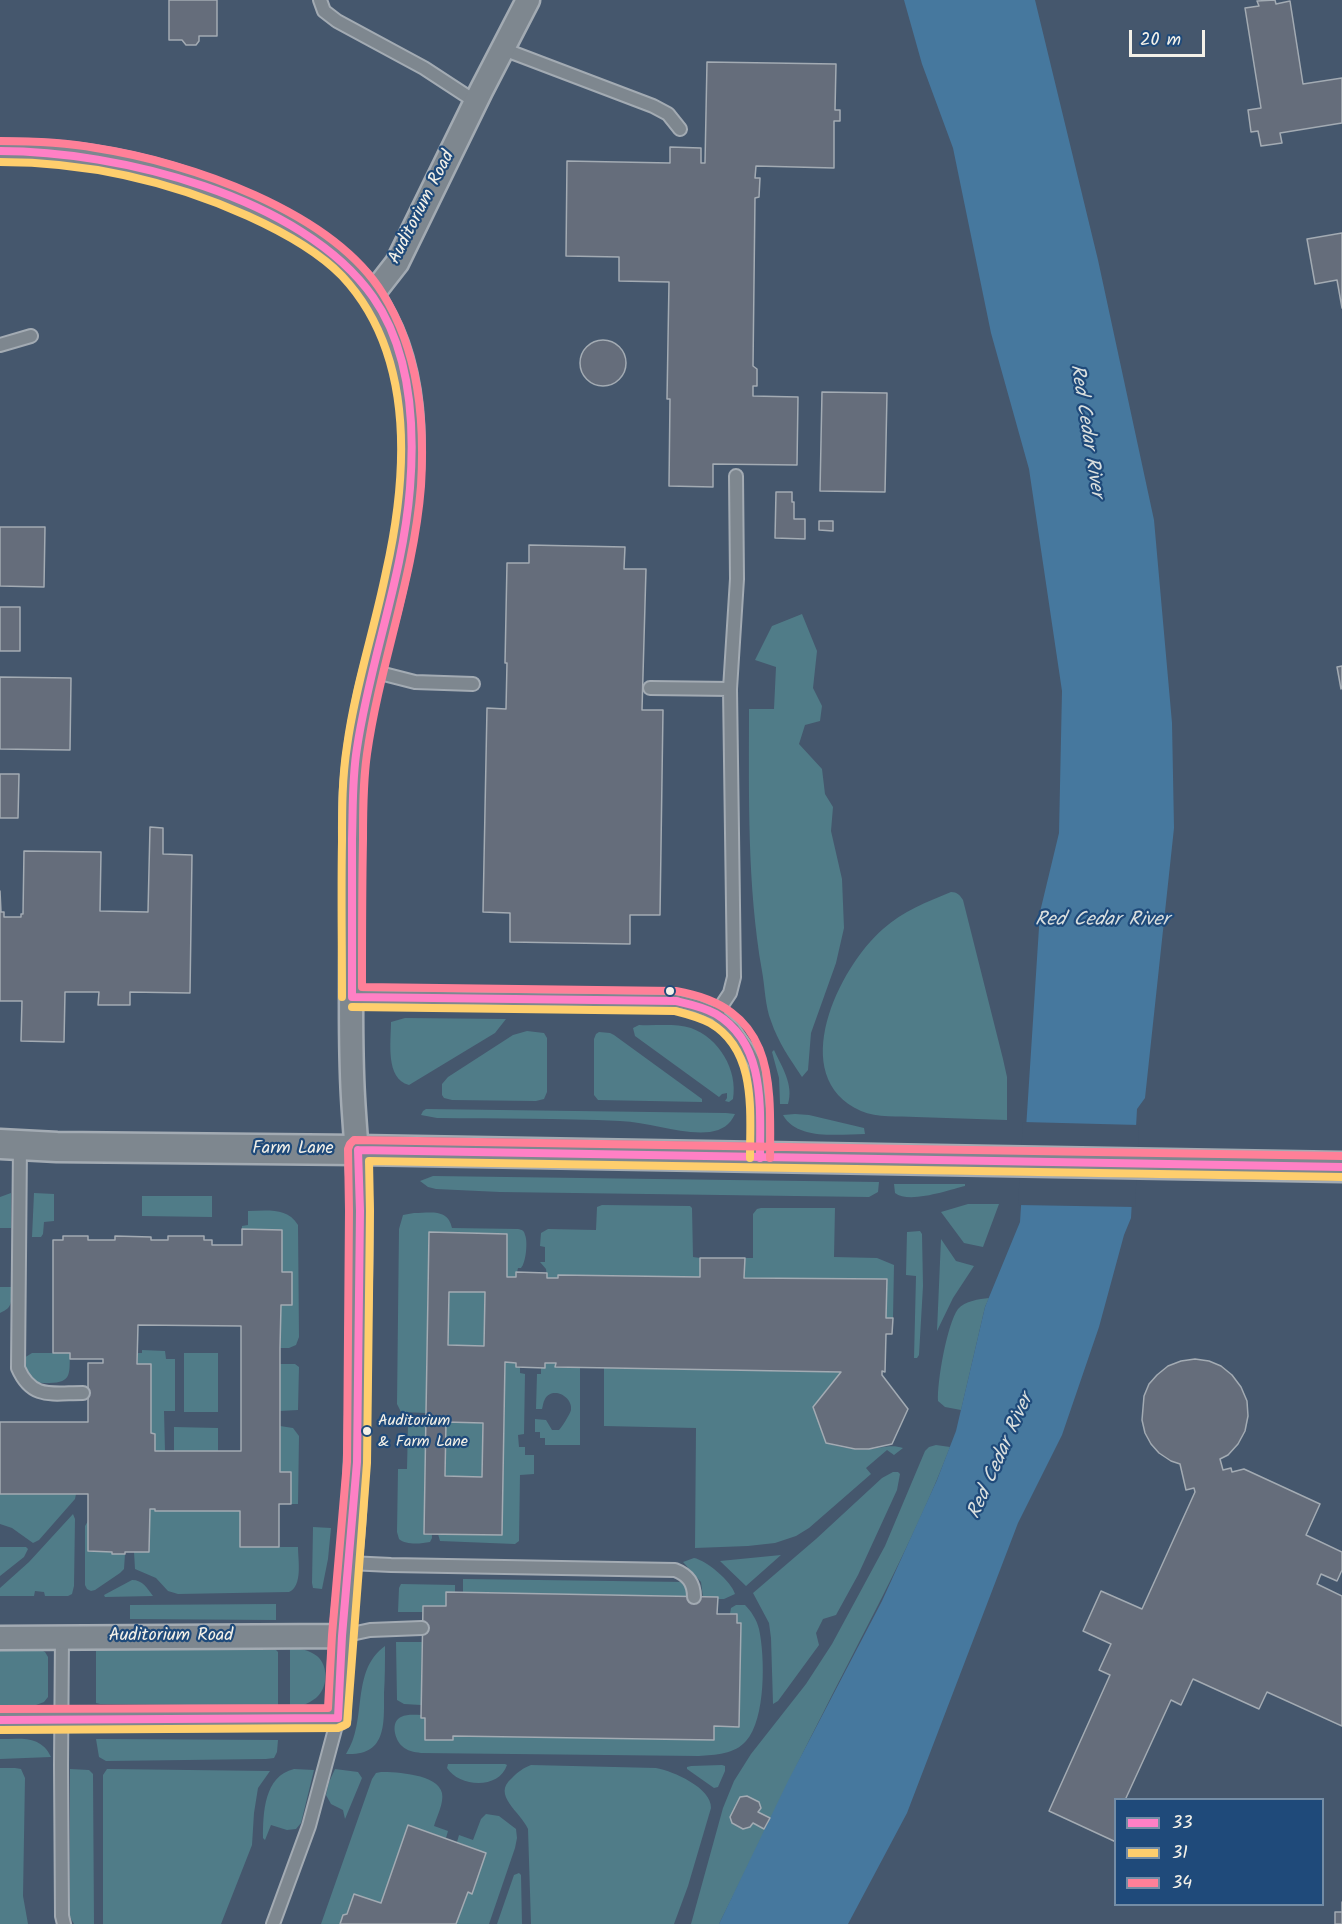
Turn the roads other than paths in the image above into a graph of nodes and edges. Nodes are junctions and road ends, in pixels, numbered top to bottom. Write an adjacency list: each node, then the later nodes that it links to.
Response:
1 (320, 0): 4 (lane)
2 (528, 0): 3 (street, Auditorium Road)
3 (503, 49): 4 (street, Auditorium Road); 5 (lane)
4 (476, 102): 7 (street, Auditorium Road)
5 (680, 129)
6 (0, 151): 7 (street)
7 (372, 295): 11 (street)
8 (32, 336): 9 (lane)
9 (0, 345)
10 (736, 476): 14 (lane)
11 (372, 671): 12 (lane); 15 (street)
12 (473, 684)
13 (650, 688): 14 (lane)
14 (730, 689): 16 (lane)
15 (351, 997): 16 (lane); 18 (street)
16 (716, 1014): 19 (lane)
17 (10, 1145): 18 (street, Farm Lane); 21 (lane)
18 (358, 1150): 19 (street, Farm Lane); 22 (street)
19 (760, 1158): 20 (street, Farm Lane)
20 (1342, 1167)
21 (83, 1393)
22 (349, 1563): 23 (lane); 25 (street)
23 (694, 1597)
24 (422, 1628): 25 (lane)
25 (342, 1636): 26 (street, Auditorium Road); 28 (street)
26 (62, 1637): 27 (street, Auditorium Road); 30 (lane)
27 (0, 1638)
28 (338, 1718): 30 (street); 32 (lane)
29 (0, 1720): 30 (street)
30 (62, 1720): 31 (lane)
31 (64, 1924)
32 (273, 1924)

